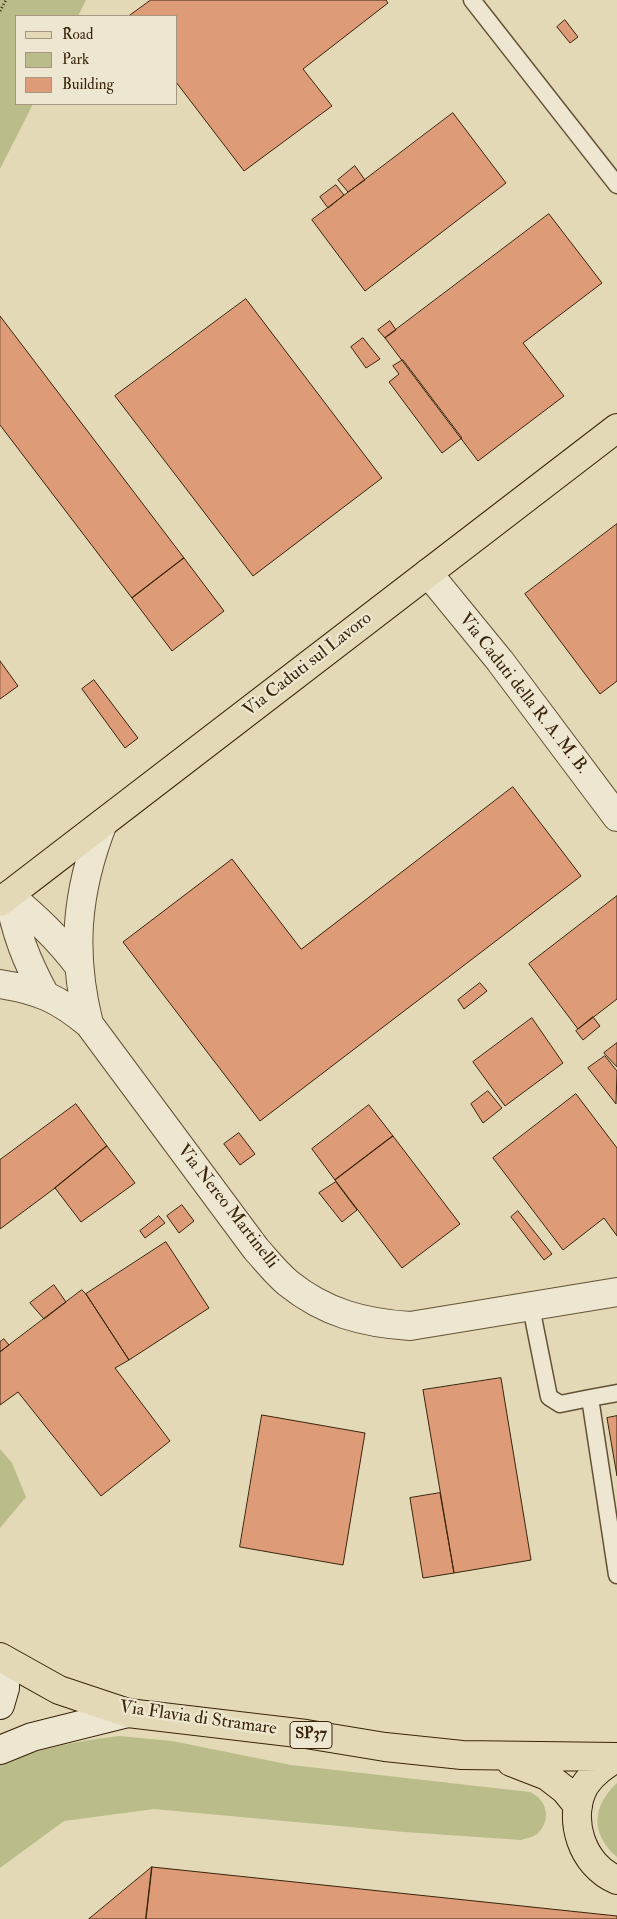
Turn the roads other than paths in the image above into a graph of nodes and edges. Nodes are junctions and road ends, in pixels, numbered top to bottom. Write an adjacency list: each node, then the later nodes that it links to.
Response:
1 (472, 0): 2 (lane)
2 (617, 185)
3 (617, 428): 4 (main road, Via Caduti sul Lavoro)
4 (428, 573): 5 (street, Via Caduti della R. A. M. B.); 6 (main road, Via Caduti sul Lavoro)
5 (617, 817)
6 (103, 823): 7 (main road, Via Caduti sul Lavoro); 8 (street, Via Nereo Martinelli)
7 (5, 898): 8 (street); 10 (street, Via Nereo Martinelli)
8 (79, 966): 11 (street, Via Nereo Martinelli)
9 (0, 984): 10 (street, Via Nereo Martinelli)
10 (46, 994): 11 (street, Via Nereo Martinelli)
11 (89, 1024): 13 (street, Via Nereo Martinelli)
12 (617, 1292): 13 (street, Via Nereo Martinelli)
13 (531, 1307): 15 (lane)
14 (617, 1393): 15 (lane)
15 (590, 1398): 16 (lane)
16 (617, 1575)
17 (3, 1659): 18 (street); 19 (main road, Via Flavia di Stramare / SP37)
18 (0, 1704)
19 (128, 1713): 20 (street); 21 (main road, Via Flavia di Stramare / SP37)
20 (0, 1750)
21 (495, 1757): 22 (main road, Via Flavia di Stramare / SP37); 23 (main road, Via Flavia di Stramare / SP37)
22 (617, 1757): 23 (main road, Via Flavia di Stramare / SP37)
23 (578, 1806): 24 (main road, Via Flavia di Stramare / SP37)
24 (617, 1880)

